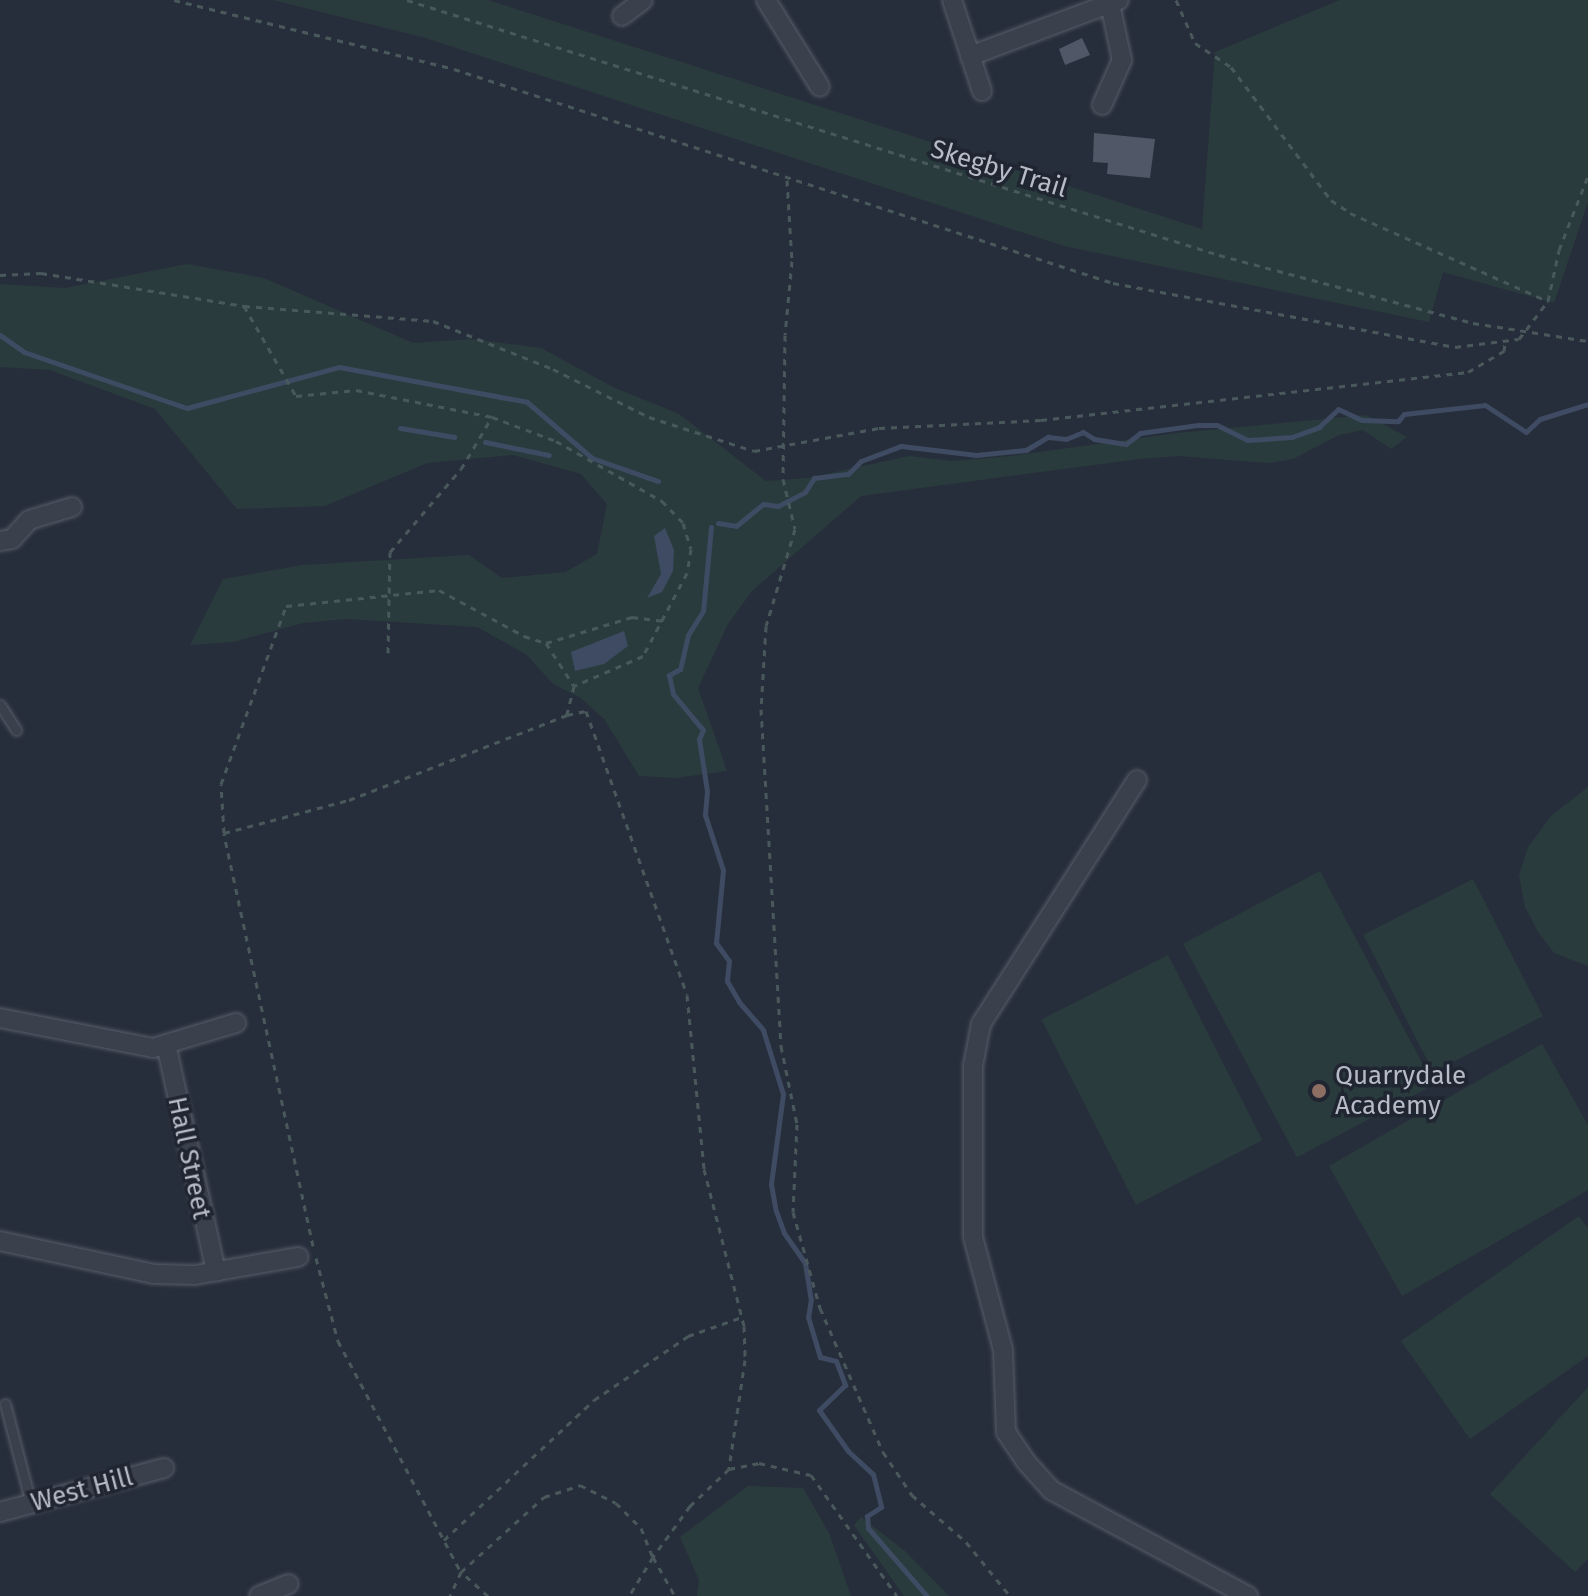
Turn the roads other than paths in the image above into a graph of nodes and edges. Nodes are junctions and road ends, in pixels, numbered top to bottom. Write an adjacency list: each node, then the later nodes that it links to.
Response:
1 (643, 0): 5 (street)
2 (766, 0): 7 (street)
3 (952, 0): 6 (street)
4 (1114, 2): 6 (street); 9 (street)
5 (622, 16)
6 (970, 56): 8 (street)
7 (820, 87)
8 (982, 91)
9 (1113, 101)
10 (72, 507): 11 (street)
11 (0, 541)
12 (0, 705): 13 (lane)
13 (16, 730)
14 (1137, 780): 27 (street)
15 (0, 1018): 17 (street)
16 (236, 1023): 17 (street)
17 (166, 1044): 20 (street, Hall Street)
18 (0, 1241): 20 (street)
19 (298, 1257): 20 (street)
20 (216, 1272)
21 (5, 1404): 23 (lane)
22 (164, 1468): 23 (street, West Hill)
23 (31, 1504): 24 (street, West Hill)
24 (0, 1512)
25 (289, 1584): 26 (street)
26 (259, 1596)
27 (1248, 1596)

